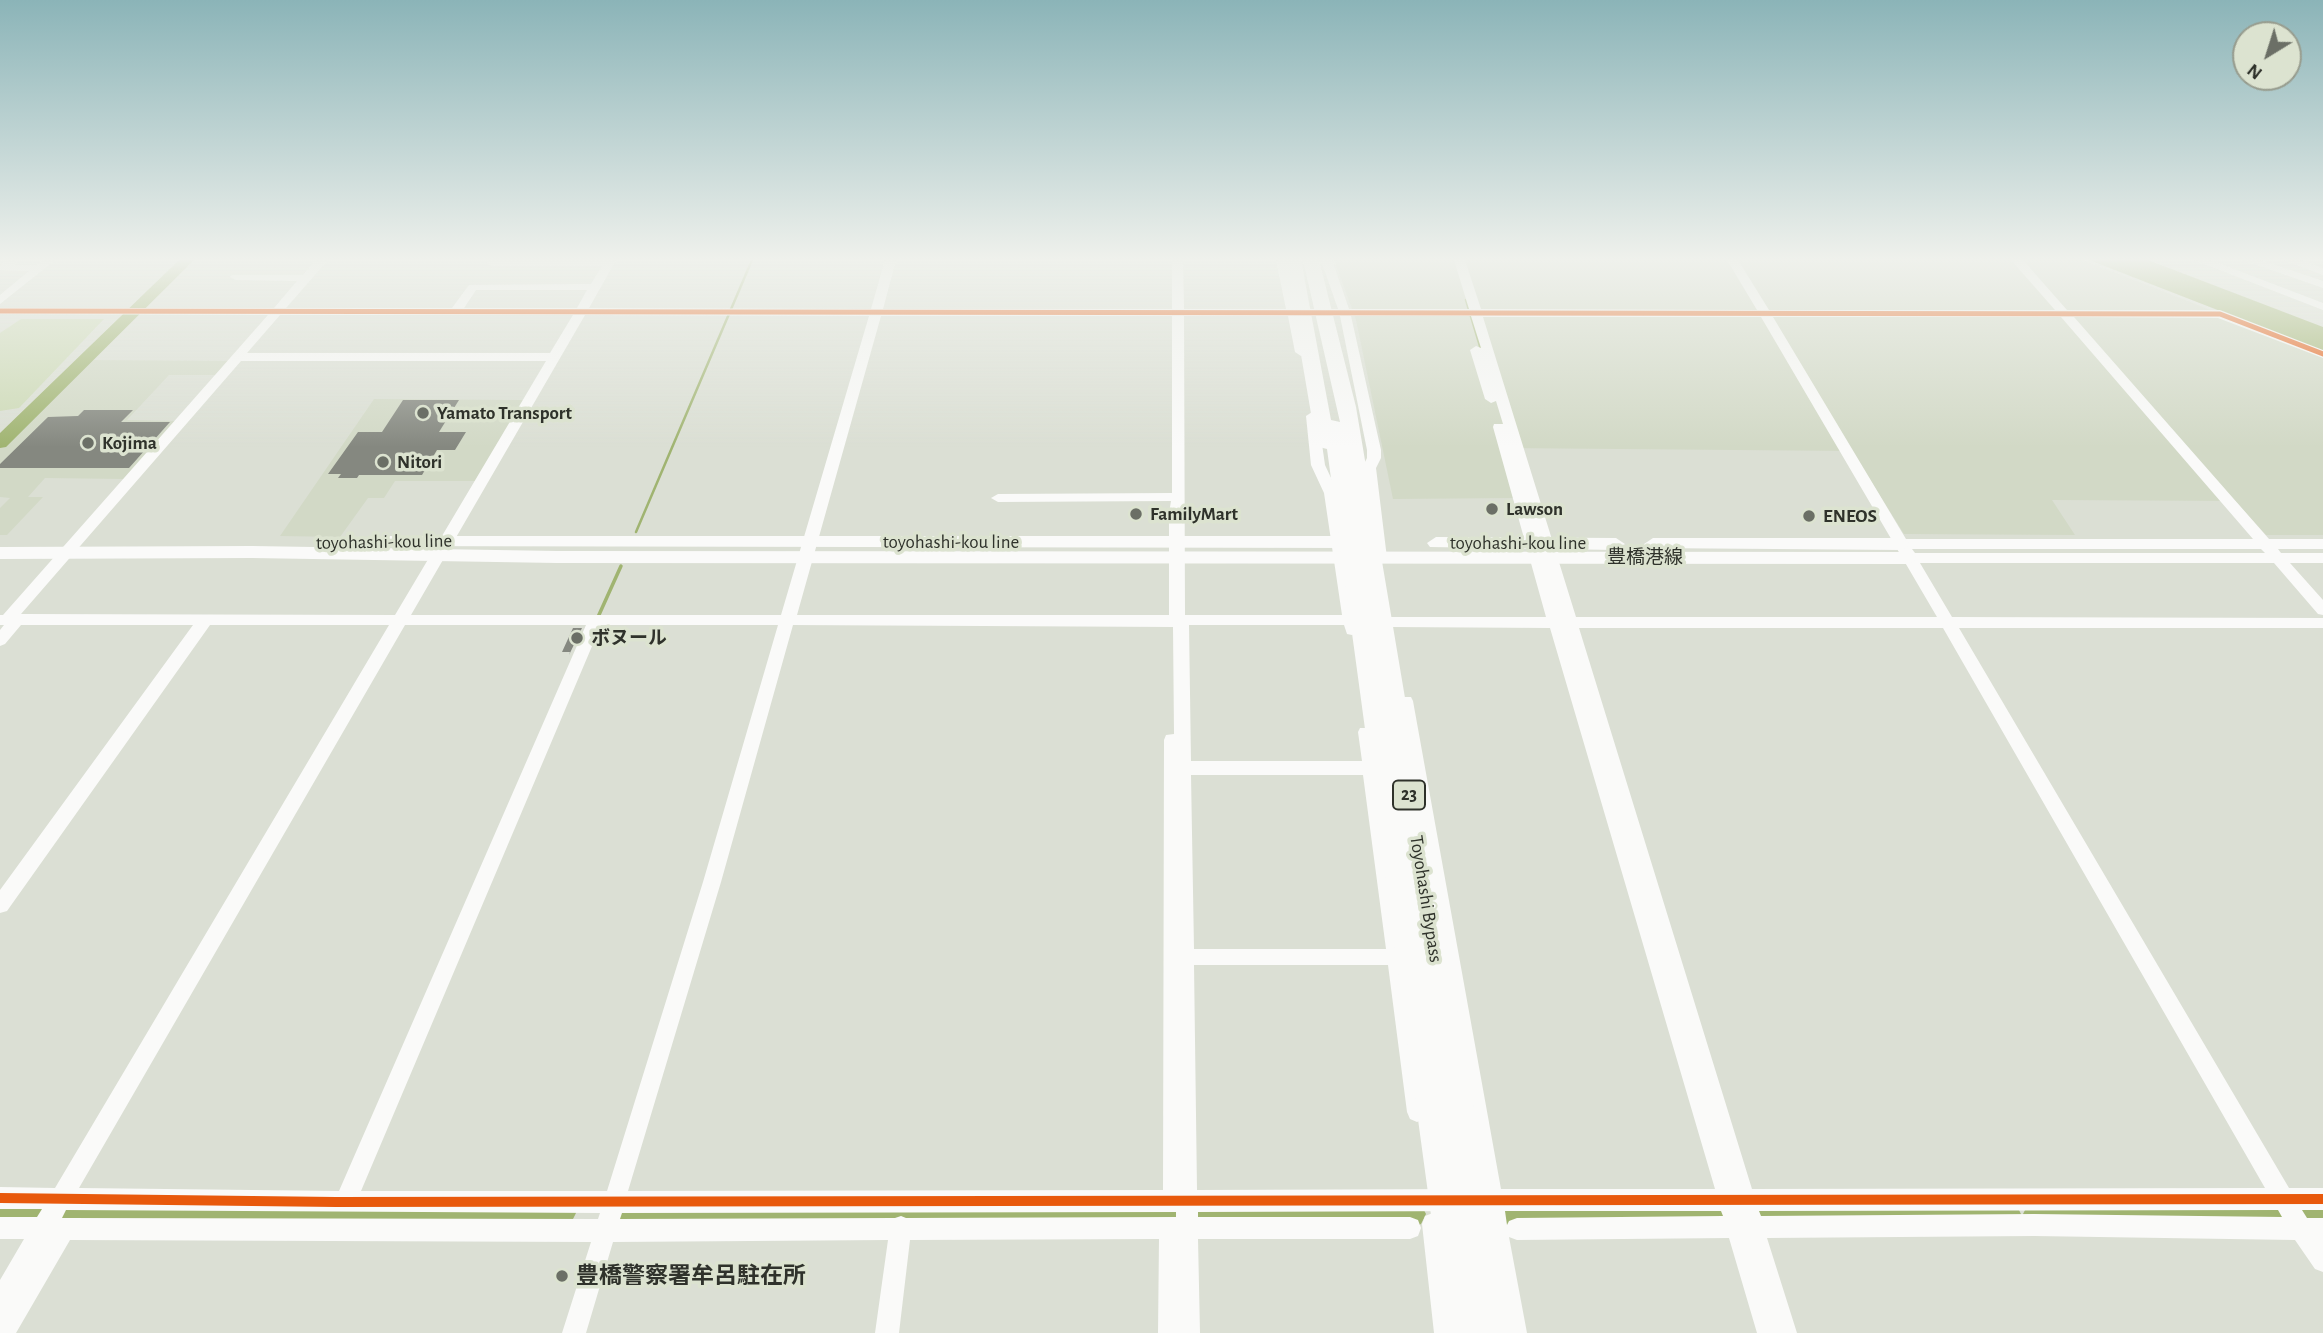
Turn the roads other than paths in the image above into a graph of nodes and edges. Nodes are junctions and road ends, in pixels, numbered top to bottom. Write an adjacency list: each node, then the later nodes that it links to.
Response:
1 (267, 322): 16 (street)
2 (574, 322): 17 (street)
3 (873, 322): 28 (street)
4 (1174, 322): 21 (street)
5 (1296, 322): 20 (street)
6 (1306, 322): 18 (highway, 23)
7 (1313, 322): 89 (highway, Toyohashi Bypass / 23)
8 (1326, 322): 90 (highway, Toyohashi Bypass / 23)
9 (1338, 322): 19 (highway)
10 (1347, 322): 19 (street)
11 (1473, 322): 32 (street)
12 (1769, 322): 33 (street)
13 (2071, 322): 24 (street)
14 (2241, 322): 15 (street)
15 (2323, 354)
16 (237, 357): 17 (street); 26 (street)
17 (553, 357): 27 (street)
18 (1321, 402): 20 (highway, 23)
19 (1369, 468): 30 (street)
20 (1331, 493): 29 (street)
21 (1174, 497): 22 (street); 31 (street)
22 (998, 498)
23 (0, 543): 26 (main road, toyohashi-kou line)
24 (2266, 544): 25 (street); 33 (street); 35 (street)
25 (2323, 544)
26 (68, 548): 27 (main road, toyohashi-kou line); 34 (main road, toyohashi-kou line); 39 (street)
27 (442, 549): 28 (main road, toyohashi-kou line); 40 (street)
28 (807, 549): 31 (main road, toyohashi-kou line); 42 (street)
29 (1338, 549): 30 (main road, 豊橋港線); 31 (main road, toyohashi-kou line); 44 (street)
30 (1379, 549): 32 (main road, 豊橋港線); 45 (street)
31 (1177, 550): 43 (street)
32 (1541, 550): 33 (main road, 豊橋港線); 46 (street)
33 (1905, 551): 35 (street); 47 (street)
34 (0, 553)
35 (2278, 558): 36 (street); 37 (street)
36 (2323, 558)
37 (2323, 610)
38 (206, 619): 39 (street); 40 (street); 54 (street)
39 (8, 620): 49 (street)
40 (401, 620): 41 (street); 63 (street)
41 (596, 620): 42 (street); 68 (street)
42 (786, 620): 43 (street); 64 (street)
43 (1177, 621): 44 (street); 53 (street)
44 (1350, 621): 50 (street)
45 (1391, 622): 46 (street); 51 (street)
46 (1562, 622): 47 (street); 69 (street)
47 (1947, 623): 48 (street); 61 (street)
48 (2323, 623)
49 (0, 640)
50 (1362, 691): 51 (street); 52 (street)
51 (1404, 692): 60 (street)
52 (1370, 768): 53 (street); 55 (street)
53 (1179, 772): 56 (street)
54 (0, 905)
55 (1395, 957): 56 (street); 59 (street)
56 (1181, 960): 70 (street)
57 (0, 1198): 63 (street)
58 (1374, 1199): 59 (street); 70 (street); 76 (street)
59 (1429, 1199): 60 (street); 88 (street)
60 (1493, 1199): 67 (street); 91 (street)
61 (2285, 1199): 62 (street); 66 (street); 79 (street)
62 (2323, 1199)
63 (62, 1200): 68 (street); 73 (street)
64 (616, 1200): 68 (street); 70 (street); 80 (street)
65 (1803, 1200): 66 (street); 69 (street); 71 (street)
66 (1885, 1200): 72 (street)
67 (1548, 1212): 69 (street); 78 (street)
68 (334, 1213): 73 (street); 80 (street)
69 (1739, 1215): 71 (street); 92 (street); 93 (street)
70 (1181, 1216): 74 (street); 76 (street); 86 (street); 87 (street)
71 (1811, 1225): 72 (street)
72 (1894, 1225): 79 (street)
73 (52, 1226): 75 (street); 82 (street); 83 (street)
74 (901, 1227): 80 (street); 85 (street)
75 (0, 1228)
76 (1377, 1228): 77 (street)
77 (1410, 1228)
78 (1517, 1229)
79 (2312, 1229): 81 (street)
80 (605, 1231): 84 (street)
81 (2323, 1261)
82 (0, 1302)
83 (4, 1333)
84 (574, 1333)
85 (887, 1333)
86 (1170, 1333)
87 (1188, 1333)
88 (1446, 1333)
89 (1464, 1333)
90 (1495, 1333)
91 (1515, 1333)
92 (1769, 1333)
93 (1785, 1333)

